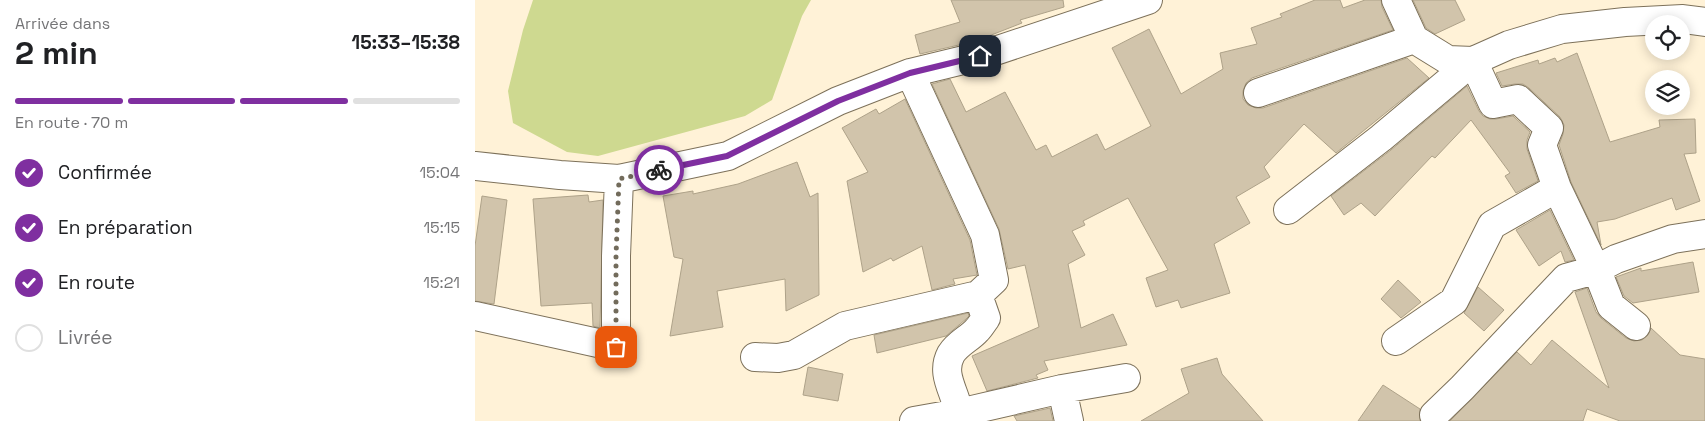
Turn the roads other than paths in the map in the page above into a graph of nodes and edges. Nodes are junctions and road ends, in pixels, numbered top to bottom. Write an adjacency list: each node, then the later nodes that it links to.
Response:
1 (1148, 0): 6 (street)
2 (1396, 0): 4 (street)
3 (1705, 22): 5 (street)
4 (1414, 39): 5 (street); 7 (street)
5 (1473, 61): 10 (street); 11 (street)
6 (910, 73): 9 (street); 14 (street)
7 (1258, 93)
8 (475, 166): 9 (street)
9 (619, 179): 15 (street)
10 (1557, 188): 13 (street); 17 (street)
11 (1288, 210)
12 (1705, 234): 13 (street)
13 (1595, 270): 16 (street); 21 (street)
14 (978, 294): 18 (street); 22 (street)
15 (475, 316)
16 (1636, 326)
17 (1396, 341)
18 (755, 357)
19 (1126, 378): 20 (street)
20 (1062, 389): 22 (street); 24 (street)
21 (1434, 415)
22 (959, 417): 23 (street)
23 (914, 421)
24 (1069, 421)

